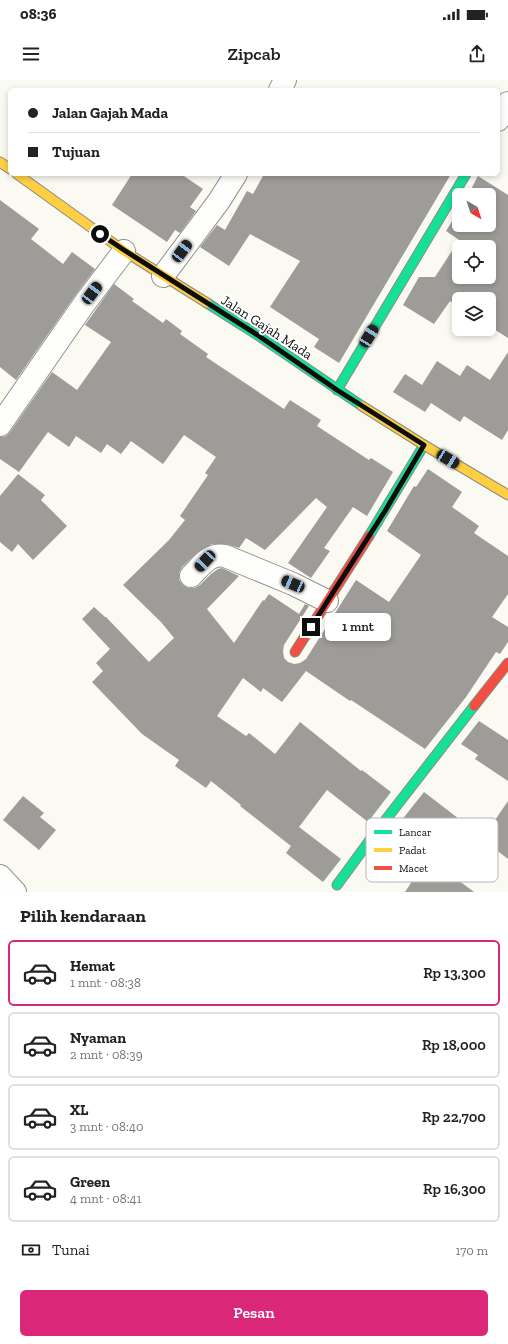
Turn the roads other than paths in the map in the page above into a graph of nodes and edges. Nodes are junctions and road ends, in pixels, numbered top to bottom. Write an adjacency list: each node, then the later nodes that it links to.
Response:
1 (508, 104): 2 (street)
2 (500, 117)
3 (19, 176): 6 (main road, Jalan Gajah Mada)
4 (235, 176): 7 (street)
5 (465, 176): 8 (main road)
6 (124, 250): 7 (main road, Jalan Gajah Mada); 9 (street)
7 (164, 276): 8 (main road, Jalan Gajah Mada)
8 (337, 390): 10 (main road, Jalan Gajah Mada)
9 (0, 425)
10 (424, 445): 11 (main road, Jalan Gajah Mada); 13 (main road)
11 (508, 495)
12 (191, 576): 13 (street)
13 (327, 601): 14 (main road)
14 (295, 652)
15 (508, 663): 16 (main road)
16 (387, 818)
17 (366, 846): 19 (main road)
18 (0, 876): 20 (street)
19 (338, 885)
20 (15, 892)

